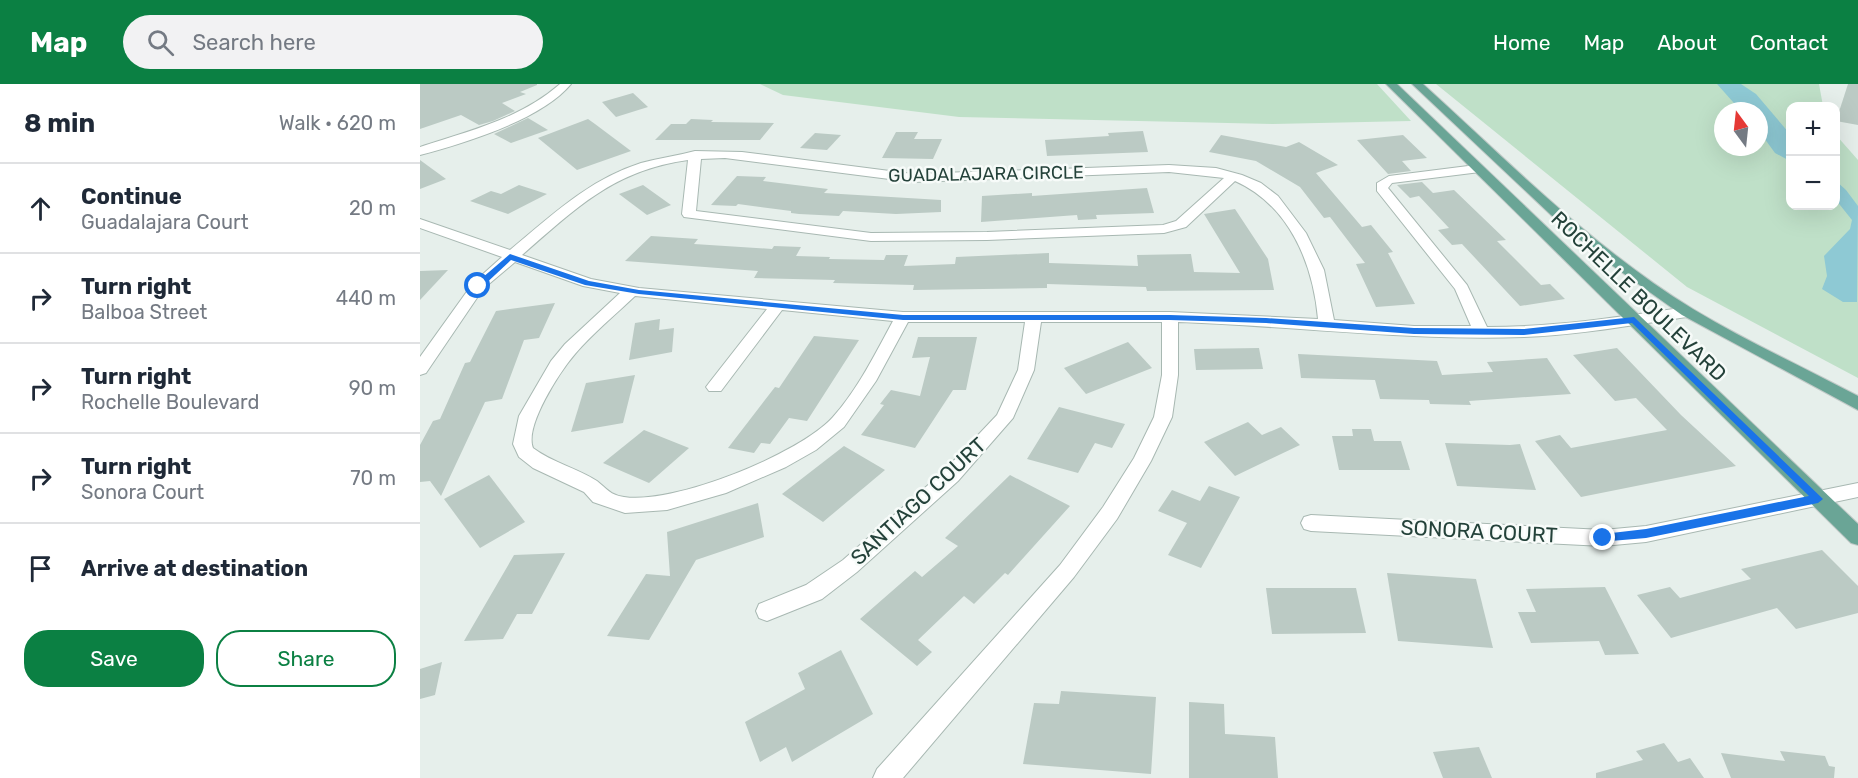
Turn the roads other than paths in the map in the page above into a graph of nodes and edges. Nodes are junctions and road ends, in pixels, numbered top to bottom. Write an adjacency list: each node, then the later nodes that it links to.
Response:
1 (566, 84): 4 (street)
2 (1392, 84): 6 (main road, ROCHELLE BOULEVARD)
3 (1418, 84): 12 (main road, ROCHELLE BOULEVARD)
4 (420, 151)
5 (695, 155): 7 (street, GUADALAJARA CIRCLE); 7 (street); 9 (street, GUADALAJARA CIRCLE)
6 (1476, 169): 16 (main road, ROCHELLE BOULEVARD); 18 (street)
7 (1232, 177): 17 (street, GUADALAJARA CIRCLE)
8 (420, 223): 9 (street)
9 (510, 256): 10 (street); 19 (street, GUADALAJARA CIRCLE)
10 (631, 291): 11 (street); 13 (street)
11 (777, 306): 13 (street); 20 (street)
12 (1687, 312): 16 (street); 21 (main road, ROCHELLE BOULEVARD)
13 (903, 317): 14 (street)
14 (1034, 317): 15 (street); 26 (street, SANTIAGO COURT)
15 (1170, 317): 17 (street); 27 (street)
16 (1634, 320): 18 (street); 23 (main road, ROCHELLE BOULEVARD)
17 (1328, 326): 18 (street)
18 (1481, 332)
19 (420, 369)
20 (715, 387)
21 (1858, 404)
22 (1858, 490): 23 (street, SONORA COURT)
23 (1818, 499): 24 (street, SONORA COURT); 25 (main road, ROCHELLE BOULEVARD)
24 (1311, 523)
25 (1858, 537)
26 (767, 610)
27 (886, 778)

